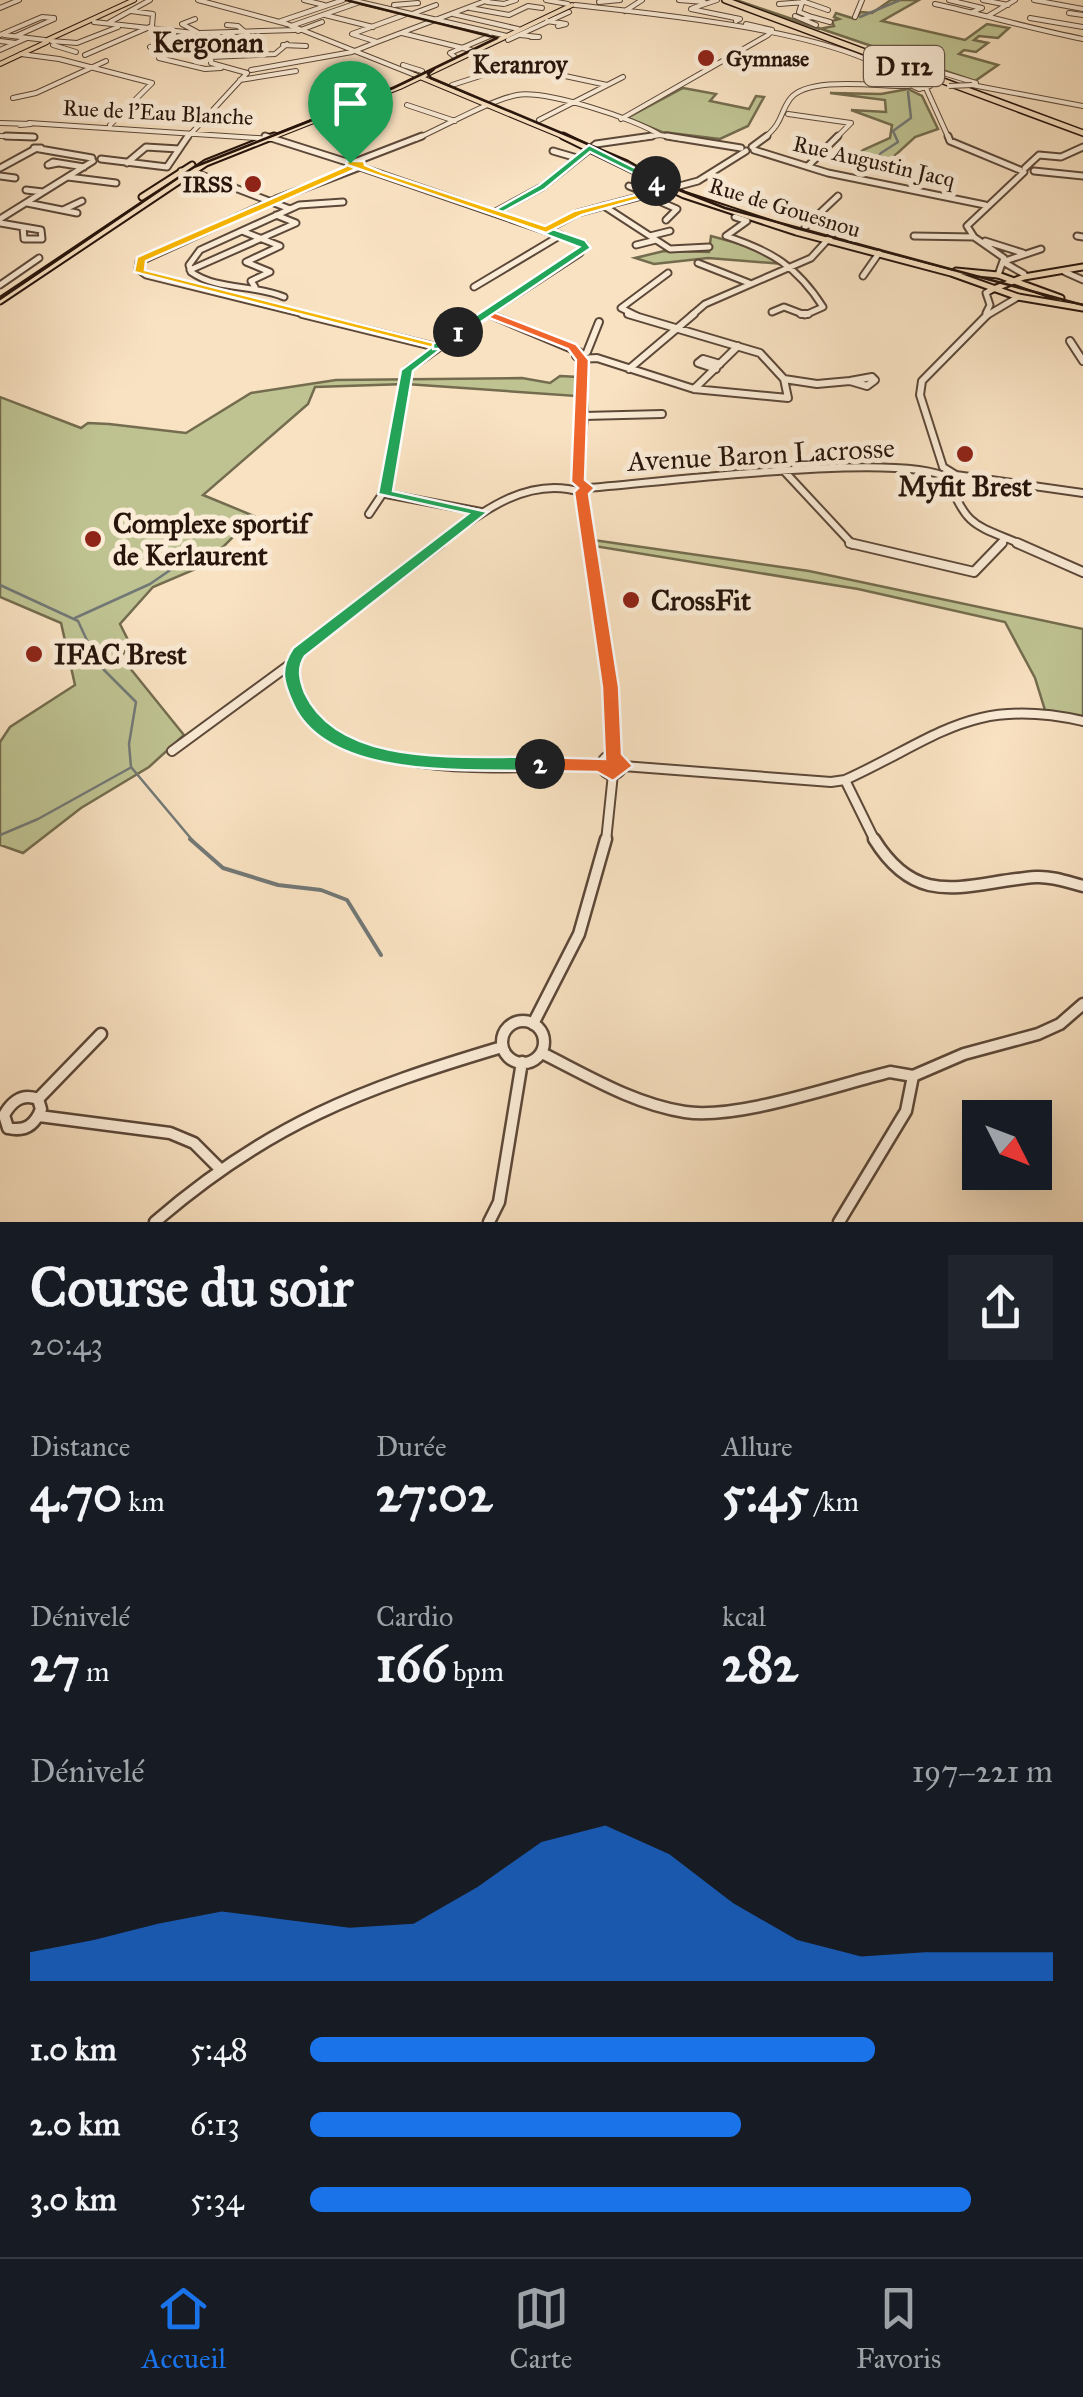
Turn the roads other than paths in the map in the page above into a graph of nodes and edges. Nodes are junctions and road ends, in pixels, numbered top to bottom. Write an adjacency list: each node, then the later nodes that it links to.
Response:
1 (18, 0): 36 (street)
2 (150, 0): 27 (street)
3 (304, 0): 32 (street)
4 (342, 0): 19 (street); 32 (street)
5 (483, 0): 6 (street); 38 (street)
6 (516, 0)
7 (546, 0): 21 (street)
8 (620, 0): 23 (street)
9 (642, 0): 41 (street)
10 (679, 0): 26 (street)
11 (716, 0): 26 (street)
12 (727, 0): 97 (highway, D 112); 100 (highway, D 112)
13 (862, 0): 56 (street)
14 (946, 0): 24 (street); 34 (street)
15 (1015, 0): 31 (street)
16 (1034, 0): 33 (street)
17 (1072, 0): 33 (street)
18 (202, 1): 37 (street, Rue de Gouesnou); 66 (street, Rue de Gouesnou)
19 (357, 1): 48 (street); 50 (street); 51 (street)
20 (422, 1): 28 (street); 48 (street)
21 (556, 1): 25 (street); 38 (street)
22 (803, 1): 29 (street); 40 (street); 57 (street)
23 (599, 2)
24 (958, 2): 30 (street); 34 (street)
25 (574, 3): 41 (street); 62 (main road)
26 (708, 3): 39 (street)
27 (131, 4): 61 (main road); 70 (street); 79 (street)
28 (407, 4)
29 (779, 4)
30 (983, 5): 31 (street); 43 (street)
31 (1008, 5): 54 (street)
32 (327, 6): 66 (street)
33 (1068, 6): 35 (street)
34 (948, 7): 43 (street)
35 (1076, 7): 44 (street); 46 (street)
36 (0, 8)
37 (193, 8)
38 (469, 8): 49 (street)
39 (691, 9): 55 (street); 65 (street)
40 (828, 10)
41 (625, 11): 55 (street)
42 (569, 12): 63 (street)
43 (972, 12): 54 (street)
44 (1083, 12): 46 (street)
45 (1037, 13): 58 (street)
46 (1068, 13): 69 (street)
47 (394, 14): 73 (street)
48 (412, 14): 64 (street)
49 (453, 14): 64 (street); 82 (street)
50 (325, 15): 73 (street); 80 (street)
51 (404, 15): 64 (street); 76 (street)
52 (574, 16): 63 (street)
53 (795, 16): 60 (street)
54 (988, 16): 77 (street)
55 (683, 17): 85 (street)
56 (855, 17)
57 (812, 18): 60 (street); 68 (street)
58 (1030, 18): 69 (street); 77 (street)
59 (195, 19): 83 (street)
60 (803, 19): 74 (street)
61 (95, 20): 70 (street); 91 (main road)
62 (542, 20): 63 (street); 82 (main road); 82 (street); 88 (main road)
63 (558, 20)
64 (434, 21): 84 (street); 88 (street)
65 (736, 21)
66 (278, 22): 80 (street, Rue de Gouesnou)
67 (322, 22): 80 (street)
68 (830, 22)
69 (1057, 23): 78 (street)
70 (106, 24): 75 (street)
71 (746, 24): 85 (street)
72 (226, 25): 81 (street)
73 (366, 25): 76 (street)
74 (816, 25)
75 (122, 26): 79 (street); 91 (street)
76 (373, 27): 94 (street)
77 (1018, 27): 89 (street)
78 (1083, 28)
79 (147, 29): 83 (street); 106 (street)
80 (294, 29): 81 (street); 102 (street, Rue de Gouesnou)
81 (240, 30): 83 (street); 93 (street)
82 (517, 30): 87 (street); 88 (main road)
83 (195, 33): 92 (street); 98 (street)
84 (401, 33): 94 (street); 99 (street)
85 (768, 35): 128 (street); 135 (street)
86 (1, 36): 90 (street); 90 (street)
87 (531, 37)
88 (498, 38): 99 (street); 103 (main road); 120 (main road)
89 (1083, 38)
90 (16, 40): 91 (street); 101 (street)
91 (49, 42): 104 (street); 105 (main road)
92 (207, 42): 95 (street); 107 (street); 114 (street)
93 (256, 42)
94 (376, 42): 102 (street)
95 (230, 44)
96 (306, 46): 107 (street)
97 (850, 46): 128 (highway); 142 (highway, D 112)
98 (150, 47)
99 (462, 48): 103 (street); 108 (street)
100 (862, 48): 116 (highway); 142 (highway, D 112)
101 (0, 50)
102 (356, 50): 115 (street); 120 (street, Rue de Gouesnou)
103 (471, 50): 108 (main road)
104 (76, 52)
105 (21, 54): 112 (main road); 113 (street)
106 (85, 54)
107 (210, 57): 114 (street)
108 (454, 57): 120 (main road)
109 (106, 61): 113 (street)
110 (248, 62): 115 (street)
111 (524, 62): 125 (street)
112 (0, 64)
113 (89, 67): 129 (street); 140 (street)
114 (221, 68): 117 (street)
115 (260, 68): 117 (street)
116 (930, 69): 127 (street)
117 (247, 71): 123 (street)
118 (296, 71): 123 (street)
119 (551, 72): 121 (street)
120 (422, 74): 125 (main road, Rue de Gouesnou); 130 (main road, Rue de Gouesnou); 145 (main road)
121 (570, 76): 124 (street); 126 (street)
122 (623, 77): 126 (street)
123 (240, 80): 141 (street)
124 (559, 81)
125 (452, 85): 130 (main road, Rue de Gouesnou)
126 (607, 85): 132 (street)
127 (980, 85): 128 (street, bridge); 133 (street)
128 (920, 86): 134 (street); 163 (street)
129 (36, 94)
130 (494, 103): 132 (street); 136 (main road, Rue de Gouesnou); 137 (street); 147 (main road, Rue de Gouesnou)
131 (407, 105): 137 (street)
132 (568, 105): 135 (street); 136 (street)
133 (1083, 106)
134 (788, 114): 151 (street); 161 (street)
135 (621, 119): 143 (street)
136 (539, 120): 147 (main road, Rue de Gouesnou)
137 (454, 121): 159 (street)
138 (0, 122): 139 (street, Rue de l'Eau Blanche)
139 (26, 125): 140 (street, Rue de l'Eau Blanche); 144 (street)
140 (110, 125): 141 (street, Rue de l'Eau Blanche)
141 (192, 130): 145 (street, Rue de l'Eau Blanche); 150 (street)
142 (1083, 132)
143 (660, 135): 147 (street); 152 (street)
144 (34, 136): 146 (street); 148 (street)
145 (268, 136): 158 (street, Rue de l'Eau Blanche); 164 (main road); 165 (main road)
146 (0, 140)
147 (592, 146): 154 (street); 172 (main road, Rue de Gouesnou)
148 (38, 148): 155 (street); 162 (street)
149 (1083, 148): 163 (street)
150 (179, 149): 157 (street); 157 (street)
151 (753, 149): 152 (street); 161 (street, Rue Augustin Jacq)
152 (743, 150): 172 (street)
153 (553, 151): 154 (street)
154 (577, 158): 186 (street)
155 (92, 159): 157 (street); 160 (street)
156 (58, 162): 160 (street)
157 (127, 162)
158 (350, 165): 159 (street); 178 (street)
159 (360, 165): 186 (street)
160 (84, 166): 168 (street)
161 (808, 166): 181 (street, Rue Augustin Jacq)
162 (0, 168)
163 (1027, 169): 167 (street); 181 (street)
164 (181, 171): 165 (street); 209 (main road)
165 (190, 172): 178 (street); 229 (main road)
166 (0, 176): 169 (street)
167 (1083, 176)
168 (68, 177): 170 (street); 174 (street)
169 (15, 178)
170 (116, 183)
171 (629, 186): 175 (street)
172 (673, 188): 175 (street); 193 (main road, Rue de Gouesnou); 201 (main road, Rue de Gouesnou)
173 (26, 190): 174 (street)
174 (43, 192): 180 (street)
175 (647, 195): 182 (street); 189 (street)
176 (838, 196): 193 (street)
177 (82, 201): 183 (street)
178 (271, 202): 184 (street); 191 (street)
179 (343, 202): 184 (street)
180 (27, 203): 183 (street); 190 (street)
181 (985, 205): 199 (street)
182 (604, 206): 194 (street); 200 (street)
183 (65, 209): 185 (street)
184 (290, 209): 187 (street)
185 (76, 213)
186 (494, 213): 194 (street)
187 (276, 215): 196 (street); 202 (street)
188 (735, 217): 212 (street)
189 (666, 220)
190 (0, 221): 192 (street)
191 (216, 226): 196 (street); 241 (street)
192 (23, 227)
193 (805, 228): 201 (main road, Rue de Gouesnou)
194 (546, 230): 197 (street)
195 (670, 230): 200 (street)
196 (239, 232): 202 (street); 214 (street)
197 (561, 235): 225 (street); 233 (street)
198 (914, 236): 199 (street)
199 (974, 237): 203 (street)
200 (653, 238): 204 (street); 205 (street)
201 (830, 238): 207 (main road, Rue de Gouesnou); 212 (street); 218 (main road, Rue de Gouesnou)
202 (262, 239): 214 (street); 226 (street)
203 (981, 242): 208 (street); 210 (street)
204 (636, 245)
205 (709, 246)
206 (1041, 249): 208 (street)
207 (879, 253): 219 (street); 227 (main road, Rue de Gouesnou)
208 (1023, 254): 210 (street)
209 (39, 260): 224 (street); 229 (main road)
210 (1006, 262): 217 (street); 218 (street)
211 (698, 263): 223 (street)
212 (787, 266): 223 (street); 234 (street)
213 (1083, 268): 216 (main road)
214 (190, 270): 226 (street)
215 (668, 272): 237 (street)
216 (1066, 273): 221 (street); 222 (main road)
217 (1024, 274): 218 (main road); 222 (main road)
218 (998, 275): 220 (main road, Rue de Gouesnou)
219 (864, 276)
220 (1010, 278): 222 (main road, Rue de Gouesnou); 227 (main road)
221 (1083, 280)
222 (1034, 281): 228 (main road); 231 (main road, Rue de Gouesnou)
223 (750, 283): 237 (street)
224 (0, 285)
225 (474, 286)
226 (254, 287): 230 (street)
227 (991, 290): 228 (main road, Rue de Gouesnou); 235 (street)
228 (1018, 297): 231 (main road, Rue de Gouesnou); 235 (street)
229 (0, 298)
230 (284, 298)
231 (1083, 306)
232 (772, 312): 234 (street)
233 (488, 313): 241 (street); 242 (street)
234 (805, 314): 238 (street)
235 (984, 317): 250 (street)
236 (599, 322): 242 (street)
237 (676, 327): 240 (street); 244 (street)
238 (809, 328)
239 (1070, 341): 243 (street)
240 (738, 346): 245 (street); 247 (street)
241 (436, 347): 256 (street)
242 (585, 355): 244 (street); 249 (street)
243 (1083, 361)
244 (629, 368): 247 (street)
245 (784, 380): 246 (street); 247 (street)
246 (848, 380)
247 (694, 389)
248 (662, 414): 249 (street)
249 (584, 416): 253 (street)
250 (940, 469): 251 (street, Avenue Baron Lacrosse); 252 (street)
251 (786, 472): 254 (street, Avenue Baron Lacrosse); 259 (street)
252 (952, 476): 255 (street); 259 (street)
253 (574, 485): 254 (street); 257 (street)
254 (585, 490): 264 (street)
255 (1083, 493)
256 (386, 494): 257 (street); 258 (street)
257 (480, 512): 261 (street)
258 (369, 514)
259 (1004, 540): 260 (street)
260 (1083, 572)
261 (292, 663): 263 (street); 265 (street)
262 (1083, 721): 268 (street)
263 (172, 751)
264 (613, 757): 265 (street); 266 (street)
265 (601, 765): 267 (street)
266 (623, 766): 267 (street); 268 (street)
267 (613, 774): 271 (street)
268 (845, 780): 269 (street)
269 (1083, 886)
270 (1083, 1004): 276 (street)
271 (533, 1024): 273 (street); 274 (street)
272 (101, 1034): 277 (street)
273 (502, 1046): 275 (street); 281 (street)
274 (542, 1053): 275 (street); 276 (street)
275 (522, 1062): 283 (street)
276 (914, 1076): 284 (street)
277 (38, 1099): 278 (street); 279 (street)
278 (4, 1104): 280 (street)
279 (39, 1116): 280 (street); 281 (street)
280 (4, 1132)
281 (219, 1168): 282 (street)
282 (156, 1222)
283 (489, 1222)
284 (839, 1222)

